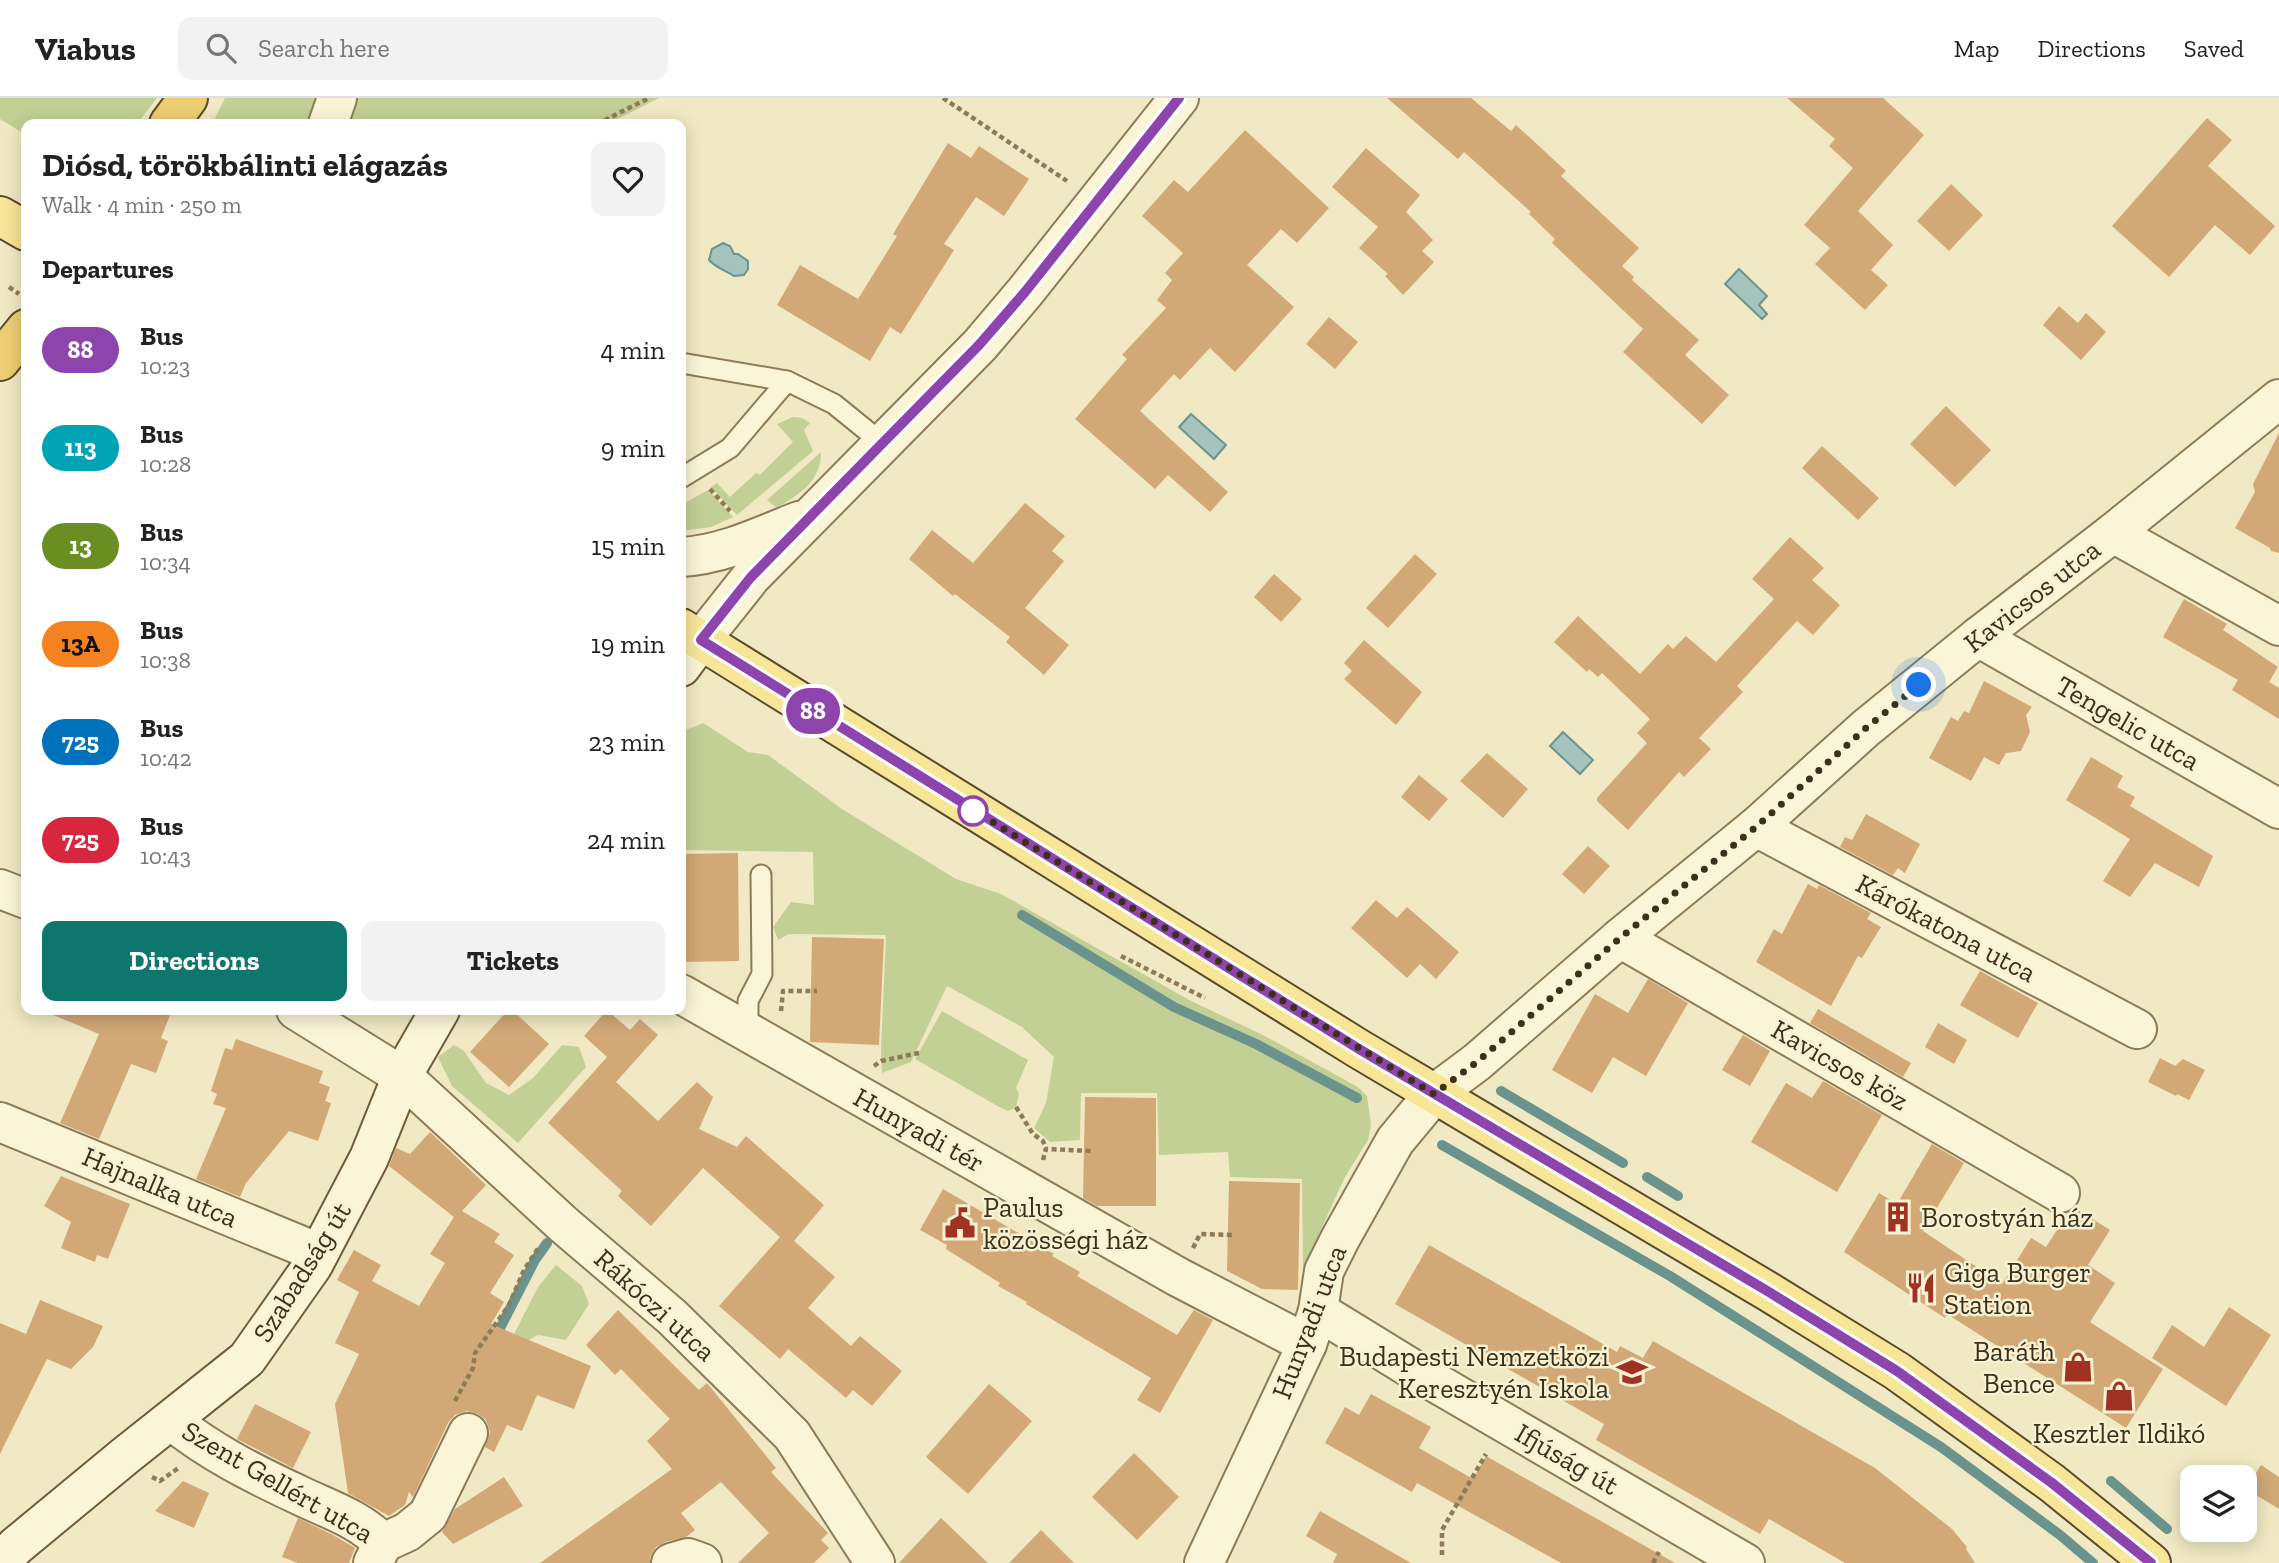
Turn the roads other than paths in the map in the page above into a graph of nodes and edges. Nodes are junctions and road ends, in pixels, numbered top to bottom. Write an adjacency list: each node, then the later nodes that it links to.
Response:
1 (188, 98): 4 (highway)
2 (337, 98): 5 (street)
3 (1179, 98): 15 (street)
4 (173, 119)
5 (330, 119)
6 (0, 216): 7 (main road)
7 (21, 228)
8 (21, 321): 9 (highway)
9 (0, 361)
10 (686, 364): 13 (lane)
11 (21, 366): 12 (highway)
12 (0, 377)
13 (787, 381): 15 (lane); 16 (lane)
14 (2279, 399): 18 (street, Kavicsos utca)
15 (882, 443): 17 (street)
16 (687, 474)
17 (811, 516): 19 (street); 22 (street)
18 (2113, 533): 20 (street); 21 (street, Kavicsos utca)
19 (686, 557)
20 (2279, 626)
21 (1978, 637): 23 (street, Tengelic utca); 24 (street, Kavicsos utca)
22 (688, 645): 35 (main road)
23 (2279, 809)
24 (1756, 827): 28 (street, Kavicsos utca); 32 (street, Kárókatona utca)
25 (761, 875): 33 (lane)
26 (0, 889): 27 (street)
27 (21, 897)
28 (1620, 938): 35 (street, Kavicsos utca); 37 (street, Kavicsos köz)
29 (686, 997): 33 (street, Hunyadi tér)
30 (304, 1015): 34 (street, Rákóczi utca)
31 (437, 1015): 34 (street, Szabadság út)
32 (2137, 1029)
33 (763, 1042): 39 (street, Hunyadi tér)
34 (402, 1076): 38 (street, Szabadság út); 46 (street, Rákóczi utca)
35 (1434, 1094): 39 (street, Hunyadi utca); 49 (main road)
36 (0, 1122): 38 (street, Hajnalka utca)
37 (2060, 1193)
38 (319, 1253): 40 (street, Szabadság út)
39 (1312, 1327): 47 (street, Hunyadi utca); 48 (street, Ifjúság út)
40 (172, 1421): 42 (street, Szent Gellért utca); 43 (street, Szabadság út)
41 (468, 1433): 42 (street, Szent Gellért utca)
42 (378, 1553)
43 (17, 1557)
44 (671, 1563): 45 (street)
45 (702, 1563)
46 (875, 1563)
47 (1204, 1563)
48 (1745, 1563)
49 (2151, 1563)

